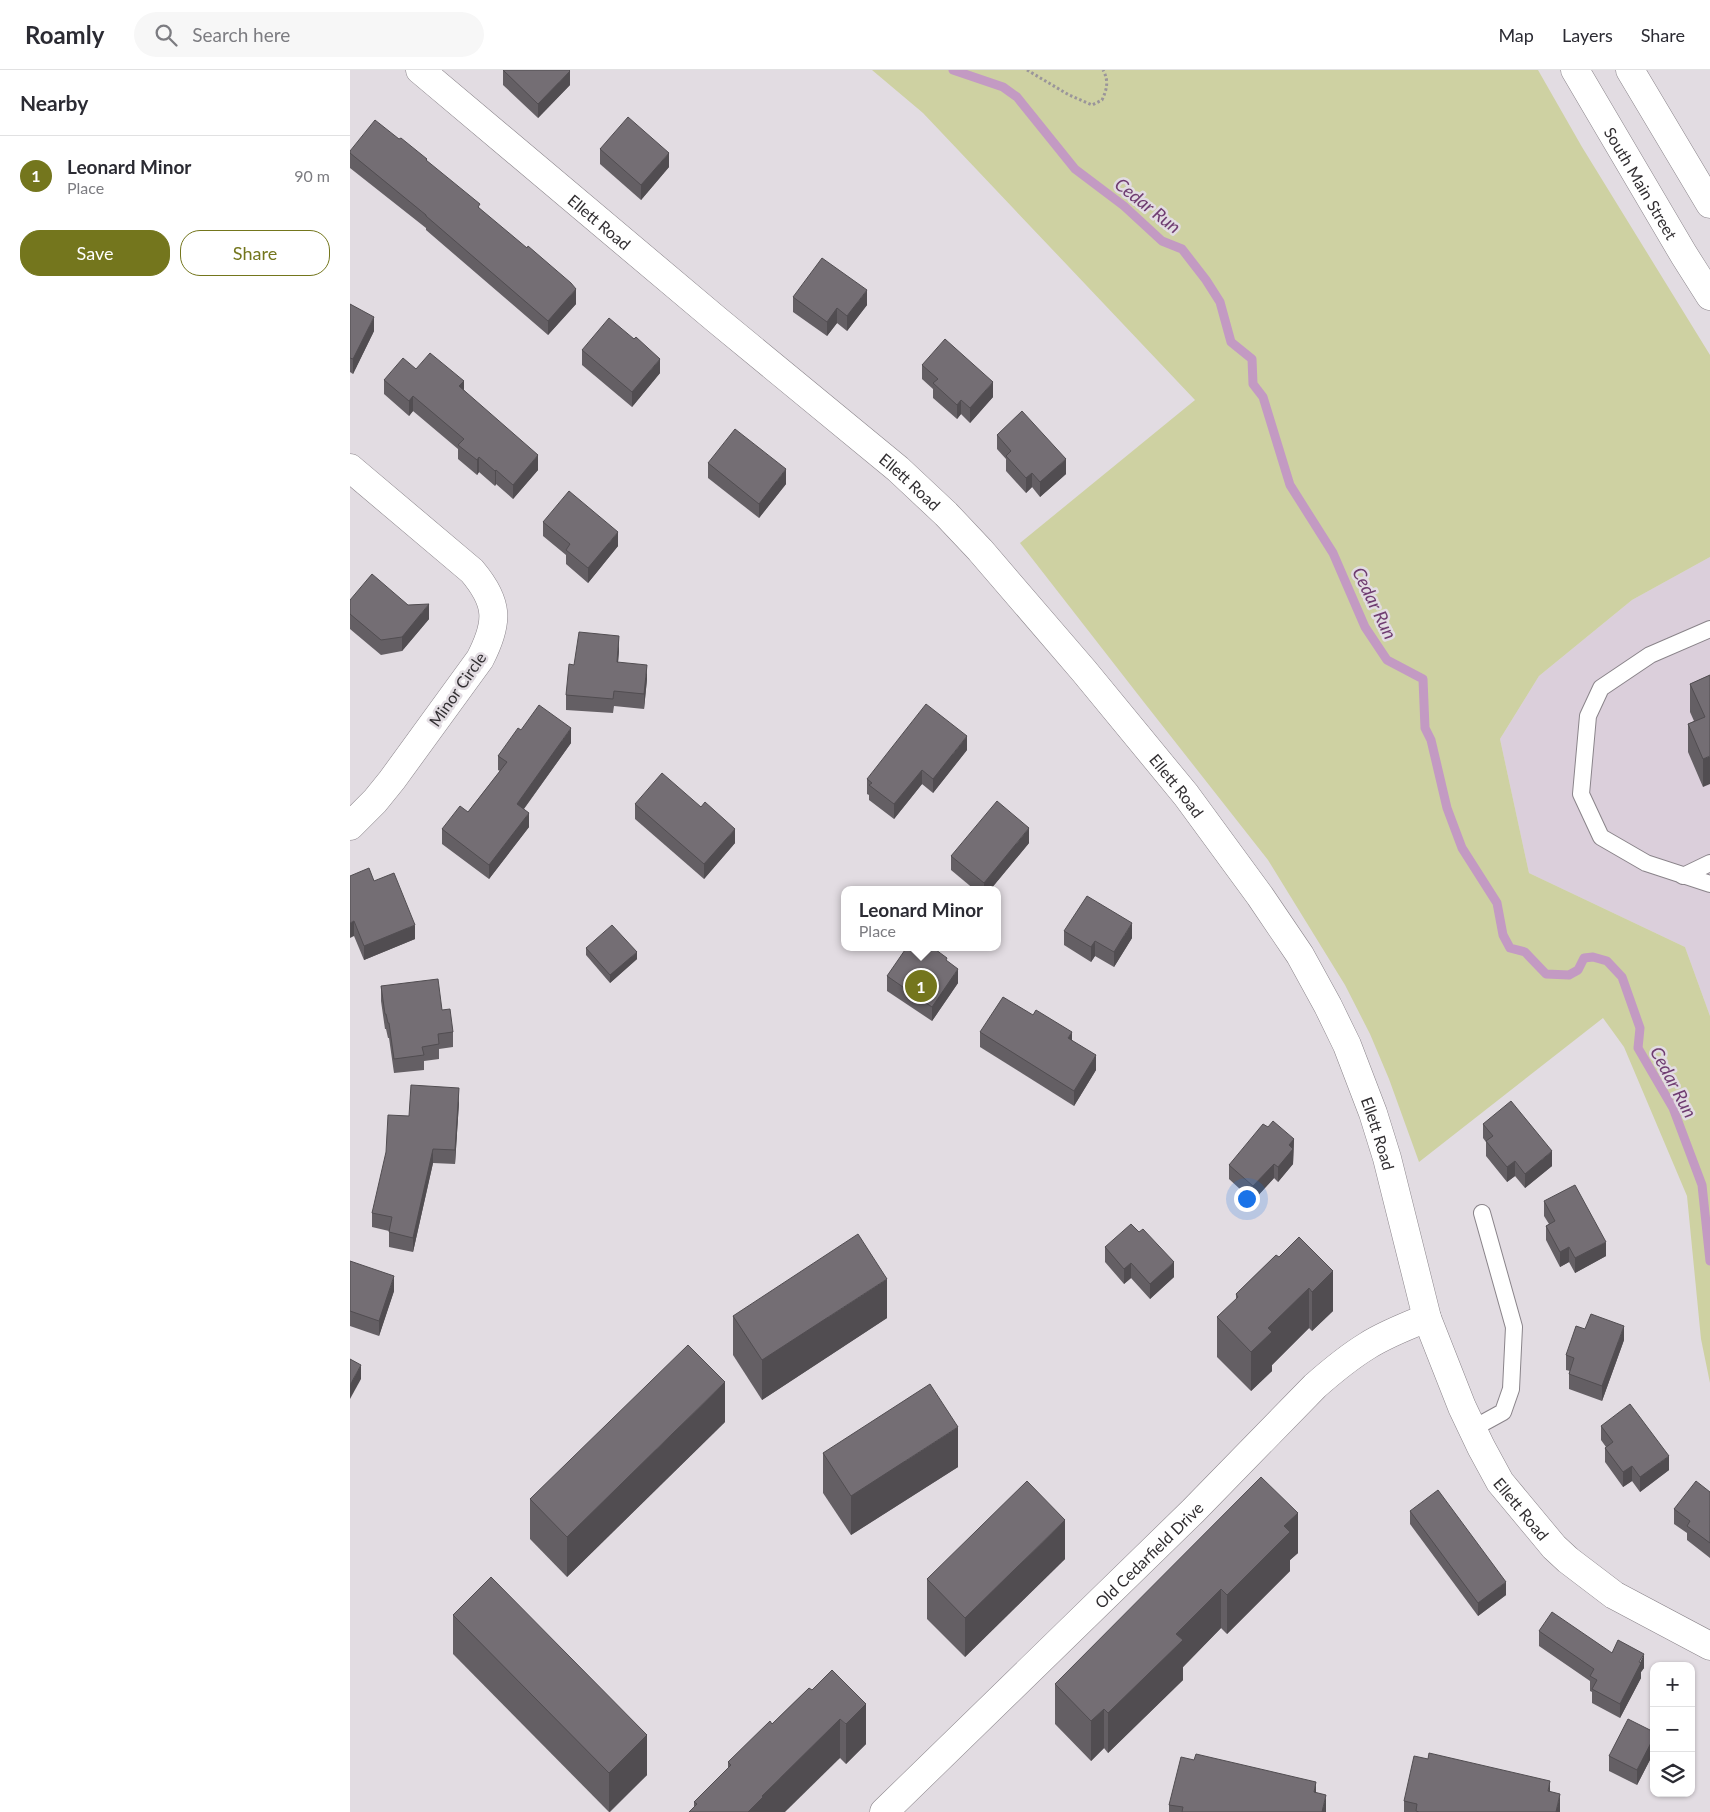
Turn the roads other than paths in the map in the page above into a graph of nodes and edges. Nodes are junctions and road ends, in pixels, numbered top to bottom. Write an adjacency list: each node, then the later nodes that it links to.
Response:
1 (420, 70): 13 (street, Ellett Road)
2 (1575, 70): 5 (street, South Main Street)
3 (1630, 70): 4 (street)
4 (1710, 204)
5 (1710, 296)
6 (350, 468): 8 (street, Minor Circle)
7 (1710, 629): 10 (lane)
8 (350, 826)
9 (1710, 864): 10 (lane)
10 (1683, 876): 11 (lane)
11 (1710, 884)
12 (1482, 1213): 14 (lane)
13 (1427, 1318): 14 (street, Ellett Road); 16 (street, Old Cedarfield Drive)
14 (1472, 1429): 15 (street, Ellett Road)
15 (1710, 1646)
16 (884, 1812)

